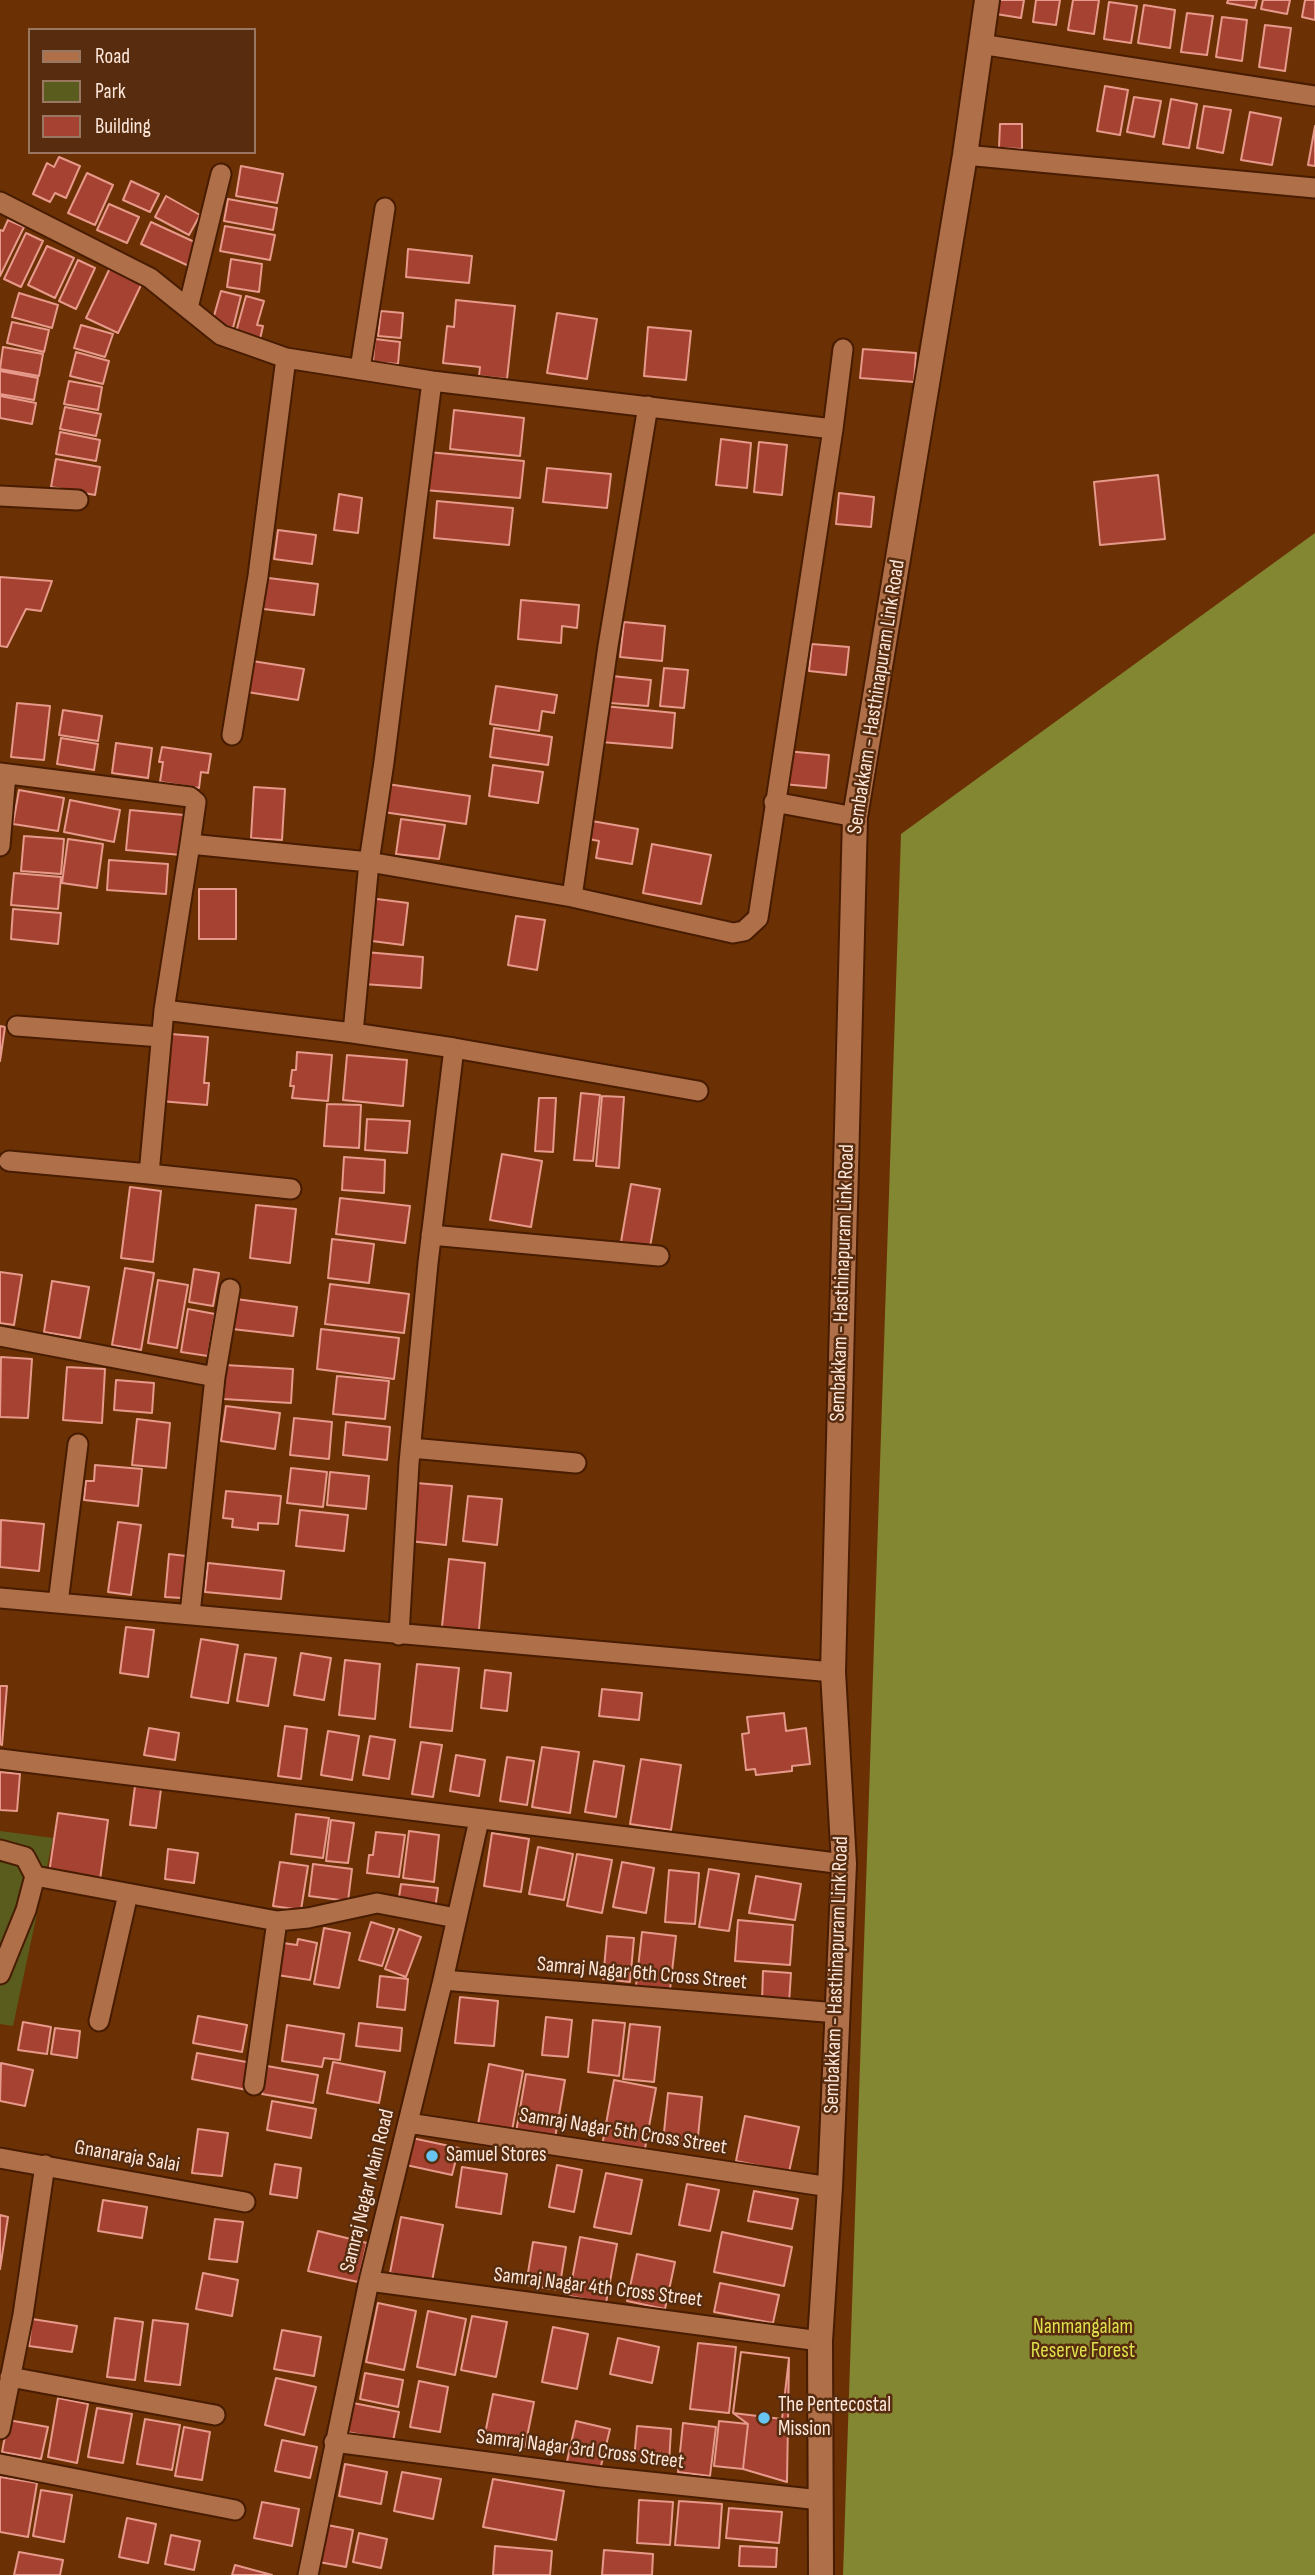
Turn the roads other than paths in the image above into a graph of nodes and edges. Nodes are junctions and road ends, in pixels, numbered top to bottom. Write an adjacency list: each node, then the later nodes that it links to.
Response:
1 (987, 0): 2 (street, Sembakkam - Hasthinapuram Link Road)
2 (980, 44): 3 (street); 4 (street, Sembakkam - Hasthinapuram Link Road)
3 (1315, 96)
4 (965, 155): 6 (street); 21 (street, Sembakkam - Hasthinapuram Link Road)
5 (221, 174): 9 (street)
6 (1315, 188)
7 (0, 202): 9 (street)
8 (385, 208): 12 (street)
9 (188, 309): 11 (street)
10 (843, 349): 15 (street)
11 (286, 358): 12 (street); 18 (street)
12 (360, 369): 13 (street)
13 (432, 381): 14 (street); 24 (street)
14 (648, 406): 15 (street); 25 (street)
15 (833, 429): 20 (street)
16 (0, 496): 17 (street)
17 (79, 500)
18 (232, 735)
19 (3, 773): 22 (street); 23 (street)
20 (775, 802): 21 (street); 25 (street)
21 (855, 817): 47 (street, Sembakkam - Hasthinapuram Link Road)
22 (190, 844): 24 (street); 26 (street)
23 (0, 846)
24 (369, 862): 25 (street); 28 (street)
25 (572, 897)
26 (164, 1010): 28 (street); 29 (street)
27 (17, 1027): 29 (street)
28 (353, 1033): 30 (street)
29 (161, 1037): 33 (street)
30 (454, 1048): 31 (street); 35 (street)
31 (698, 1091)
32 (9, 1161): 33 (street)
33 (149, 1174): 34 (street)
34 (291, 1189)
35 (431, 1235): 36 (street); 41 (street)
36 (659, 1256)
37 (230, 1289): 39 (street)
38 (0, 1336): 39 (street)
39 (215, 1377): 45 (street)
40 (78, 1444): 44 (street)
41 (411, 1448): 42 (street); 46 (street)
42 (576, 1463)
43 (0, 1598): 44 (street)
44 (58, 1603): 45 (street)
45 (190, 1614): 46 (street)
46 (399, 1635): 47 (street)
47 (832, 1672): 51 (street, Sembakkam - Hasthinapuram Link Road)
48 (0, 1759): 49 (street)
49 (479, 1820): 51 (street); 54 (street, Samraj Nagar Main Road)
50 (0, 1850): 52 (street)
51 (844, 1864): 58 (street, Sembakkam - Hasthinapuram Link Road)
52 (35, 1876): 53 (street); 56 (street)
53 (128, 1894): 55 (street); 59 (street)
54 (456, 1918): 55 (street); 57 (street, Samraj Nagar Main Road)
55 (277, 1921): 60 (street)
56 (0, 1973)
57 (443, 1980): 58 (street, Samraj Nagar 6th Cross Street); 61 (street, Samraj Nagar Main Road)
58 (838, 2013): 64 (street, Sembakkam - Hasthinapuram Link Road)
59 (99, 2021)
60 (254, 2085)
61 (408, 2123): 64 (street, Samraj Nagar 5th Cross Street); 66 (street, Samraj Nagar Main Road)
62 (0, 2158): 63 (street, Gnanaraja Salai)
63 (45, 2165): 65 (street, Gnanaraja Salai); 68 (street)
64 (830, 2187): 67 (street, Sembakkam - Hasthinapuram Link Road)
65 (245, 2202)
66 (369, 2281): 67 (street, Samraj Nagar 4th Cross Street); 71 (street, Samraj Nagar Main Road)
67 (820, 2341): 73 (street, Sembakkam - Hasthinapuram Link Road)
68 (10, 2377): 69 (street); 70 (street)
69 (215, 2415)
70 (0, 2428)
71 (334, 2442): 73 (street, Samraj Nagar 3rd Cross Street); 75 (street, Samraj Nagar Main Road)
72 (0, 2464): 74 (street)
73 (821, 2500): 76 (street, Sembakkam - Hasthinapuram Link Road)
74 (235, 2510)
75 (308, 2575)
76 (821, 2575)

